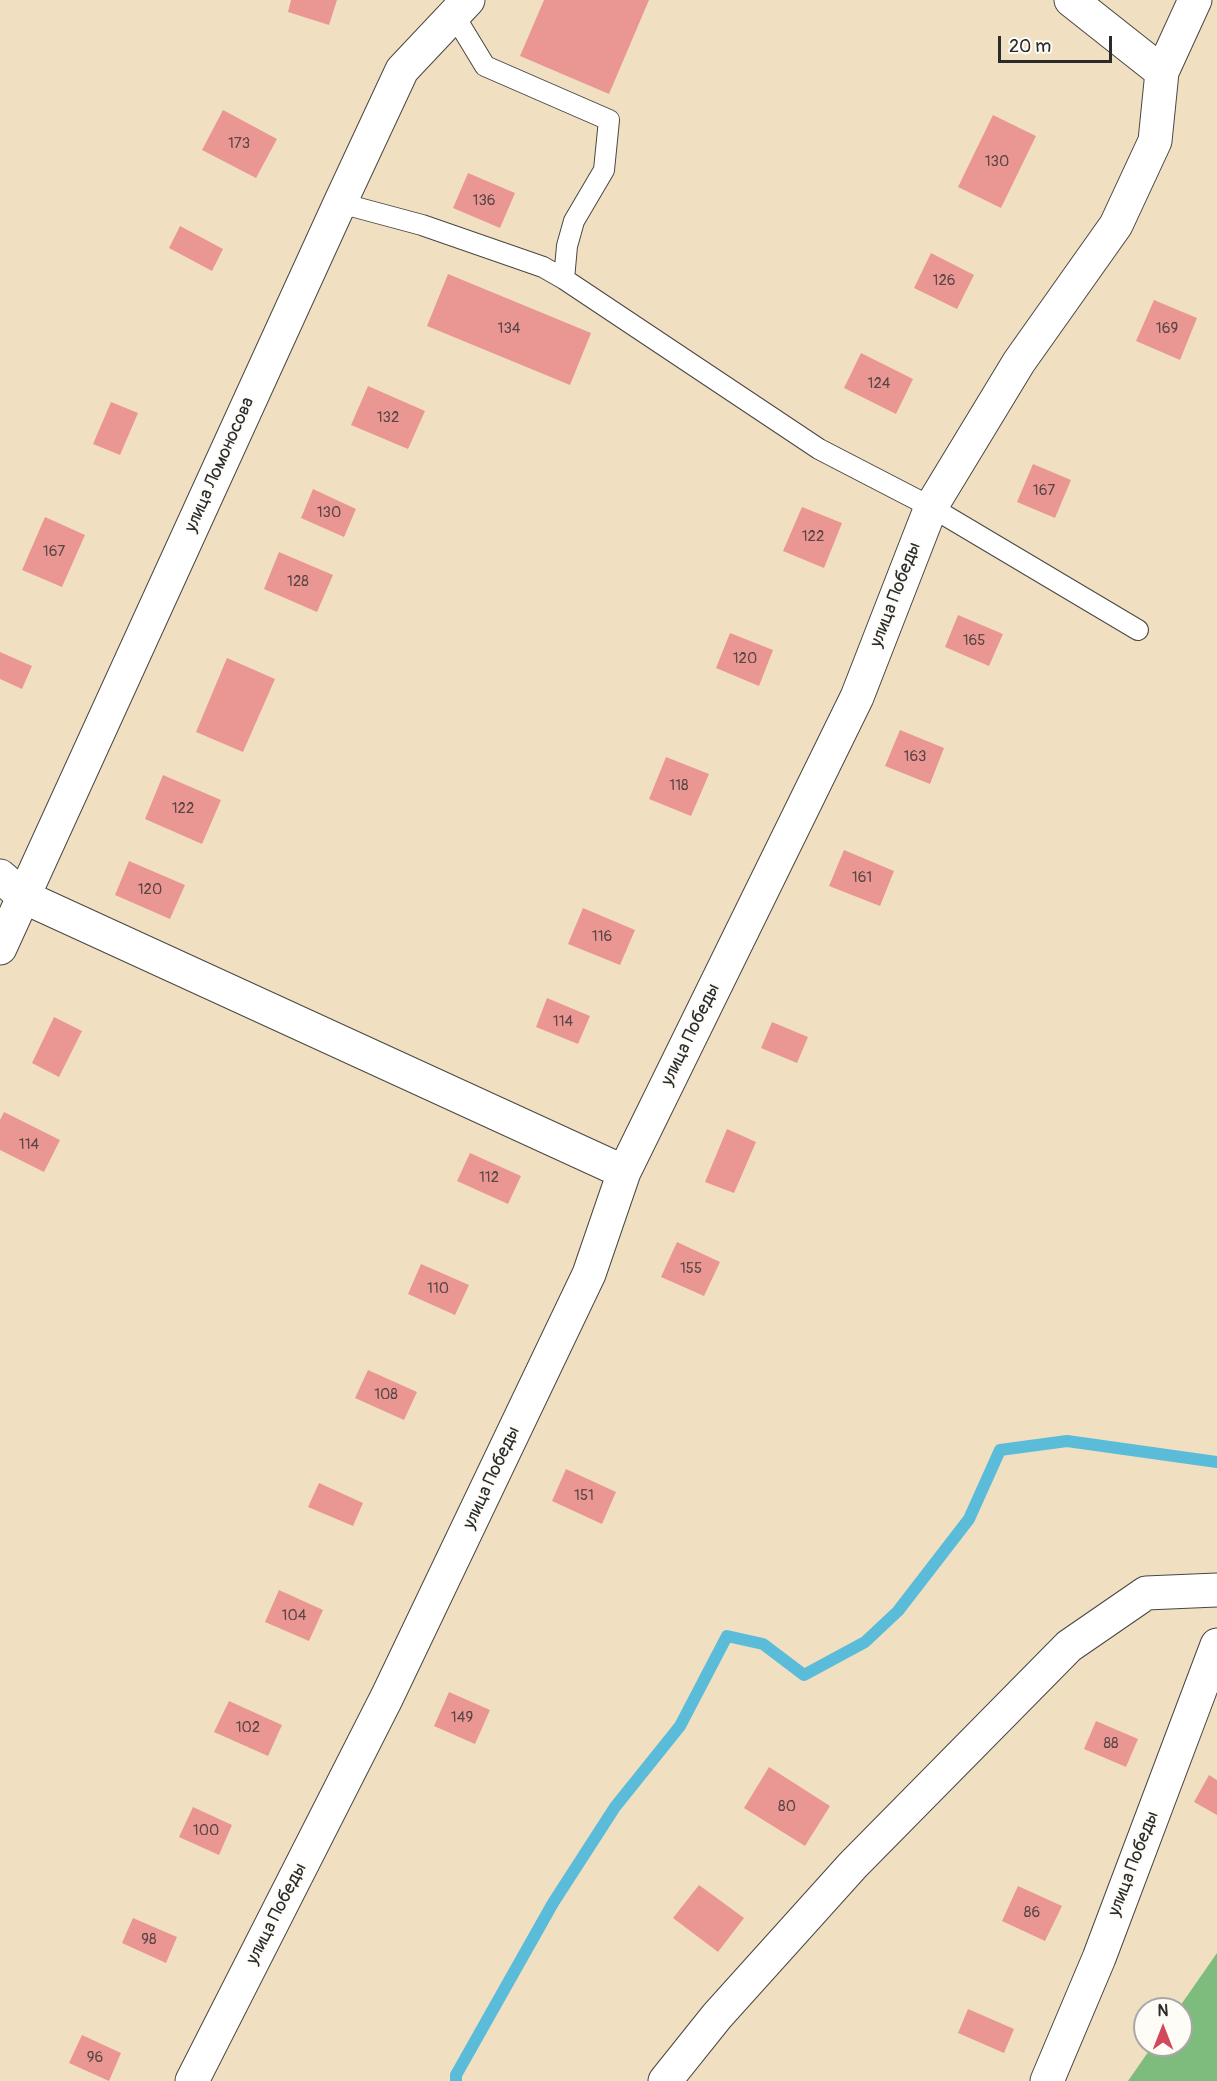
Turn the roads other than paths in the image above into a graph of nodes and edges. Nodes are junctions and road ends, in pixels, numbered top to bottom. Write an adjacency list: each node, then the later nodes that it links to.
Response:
1 (1071, 0): 4 (street)
2 (1195, 0): 4 (street, улица Победы)
3 (461, 7): 5 (street, улица Ломоносова); 6 (lane)
4 (1162, 72): 7 (street, улица Победы)
5 (339, 202): 6 (lane); 10 (street, улица Ломоносова)
6 (564, 279): 7 (lane)
7 (930, 507): 8 (lane); 12 (street, улица Победы)
8 (1138, 630)
9 (0, 876): 10 (street)
10 (24, 897): 11 (street, улица Ломоносова); 12 (street)
11 (0, 948)
12 (624, 1172): 15 (street, улица Победы)
13 (1217, 1590): 16 (street)
14 (1217, 1645): 17 (street, улица Победы)
15 (192, 2081)
16 (665, 2081)
17 (1047, 2081)

